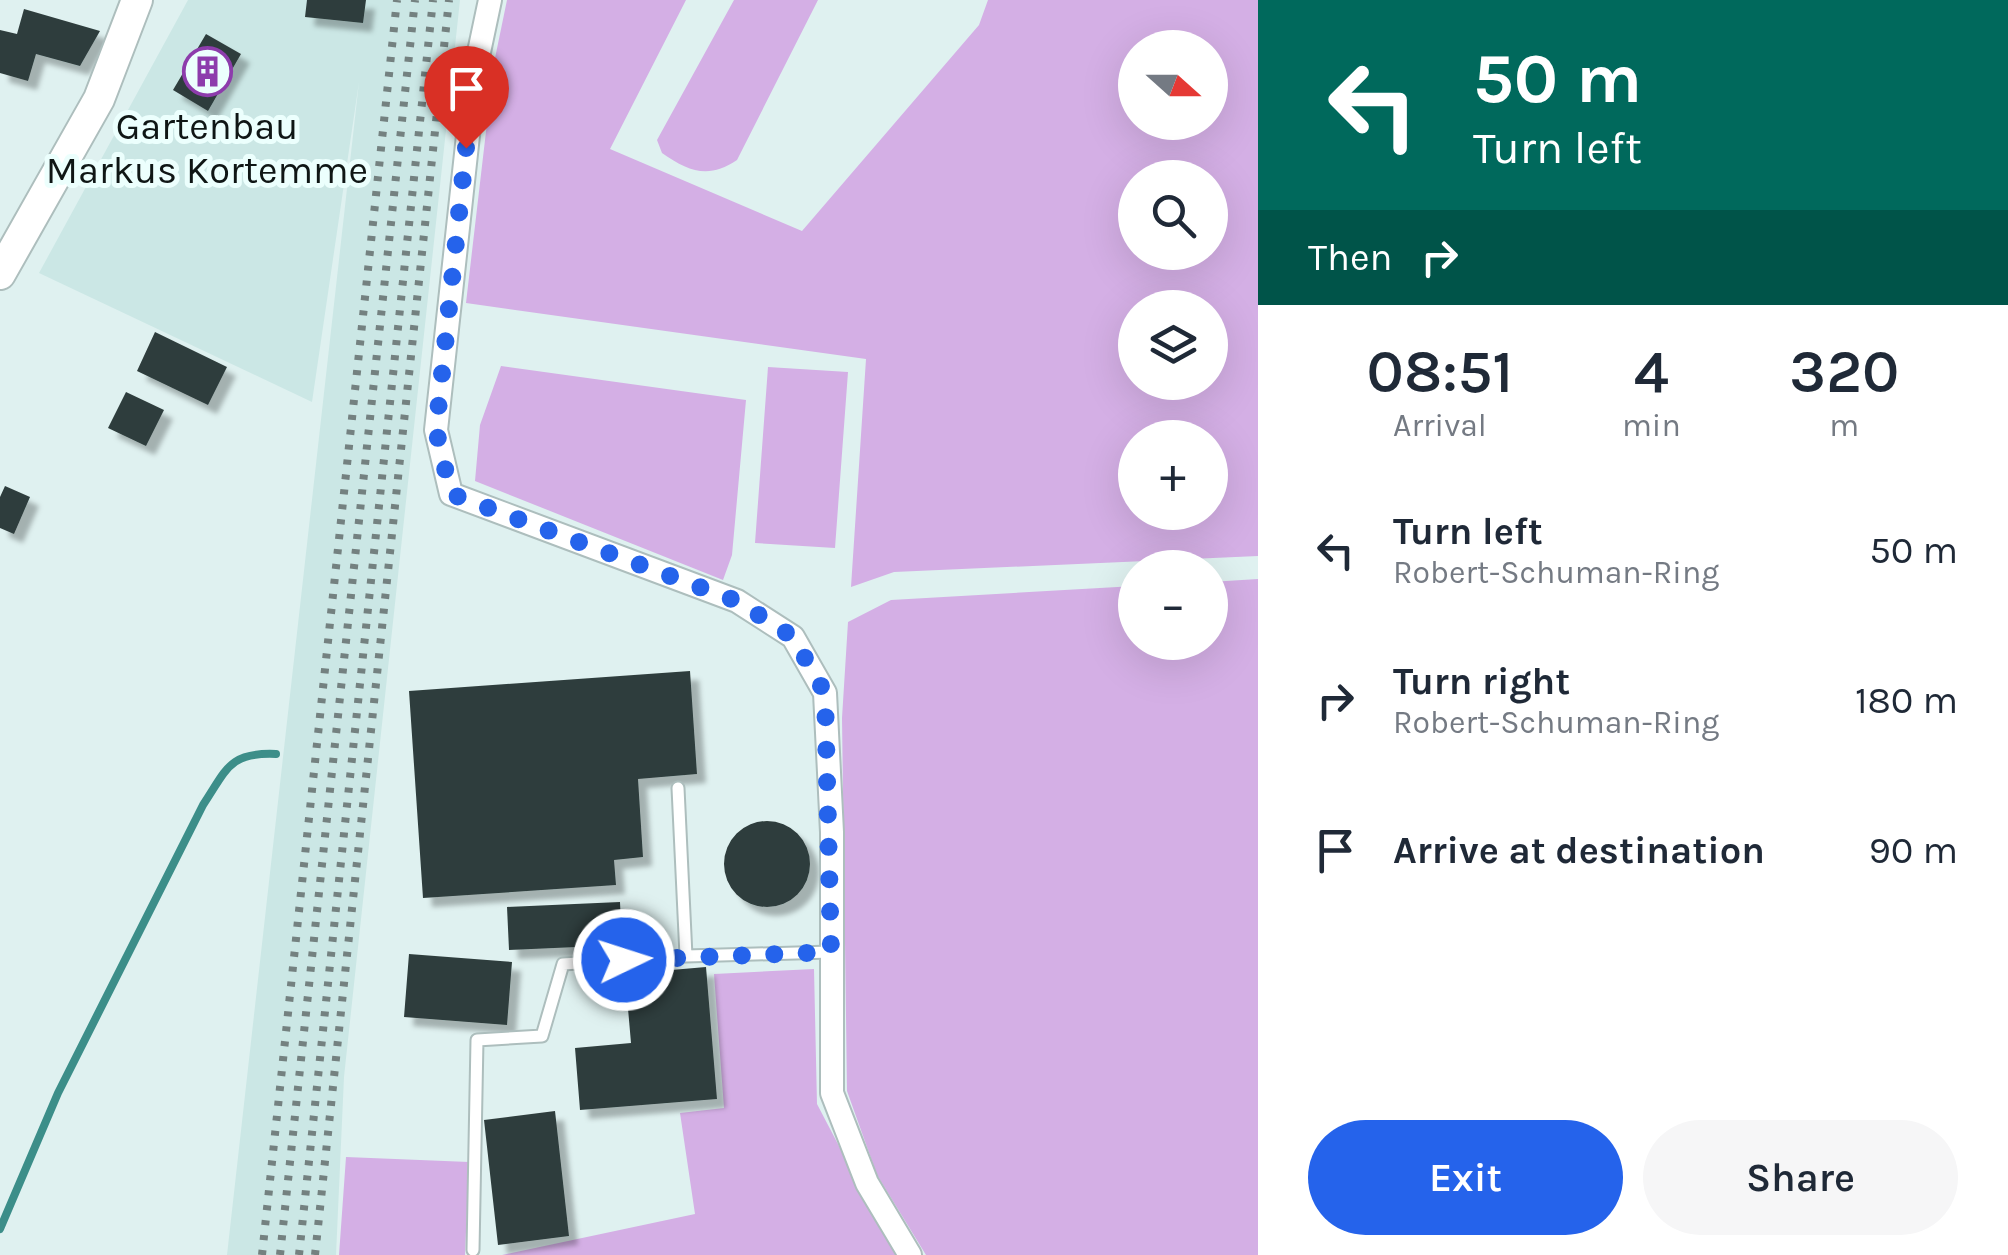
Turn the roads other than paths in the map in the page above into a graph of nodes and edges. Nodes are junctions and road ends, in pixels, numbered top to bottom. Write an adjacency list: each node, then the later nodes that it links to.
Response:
1 (137, 0): 3 (main road)
2 (490, 0): 5 (street)
3 (0, 274)
4 (678, 788): 6 (lane)
5 (831, 952): 6 (lane); 8 (street)
6 (686, 956): 7 (lane)
7 (473, 1250)
8 (910, 1255)

